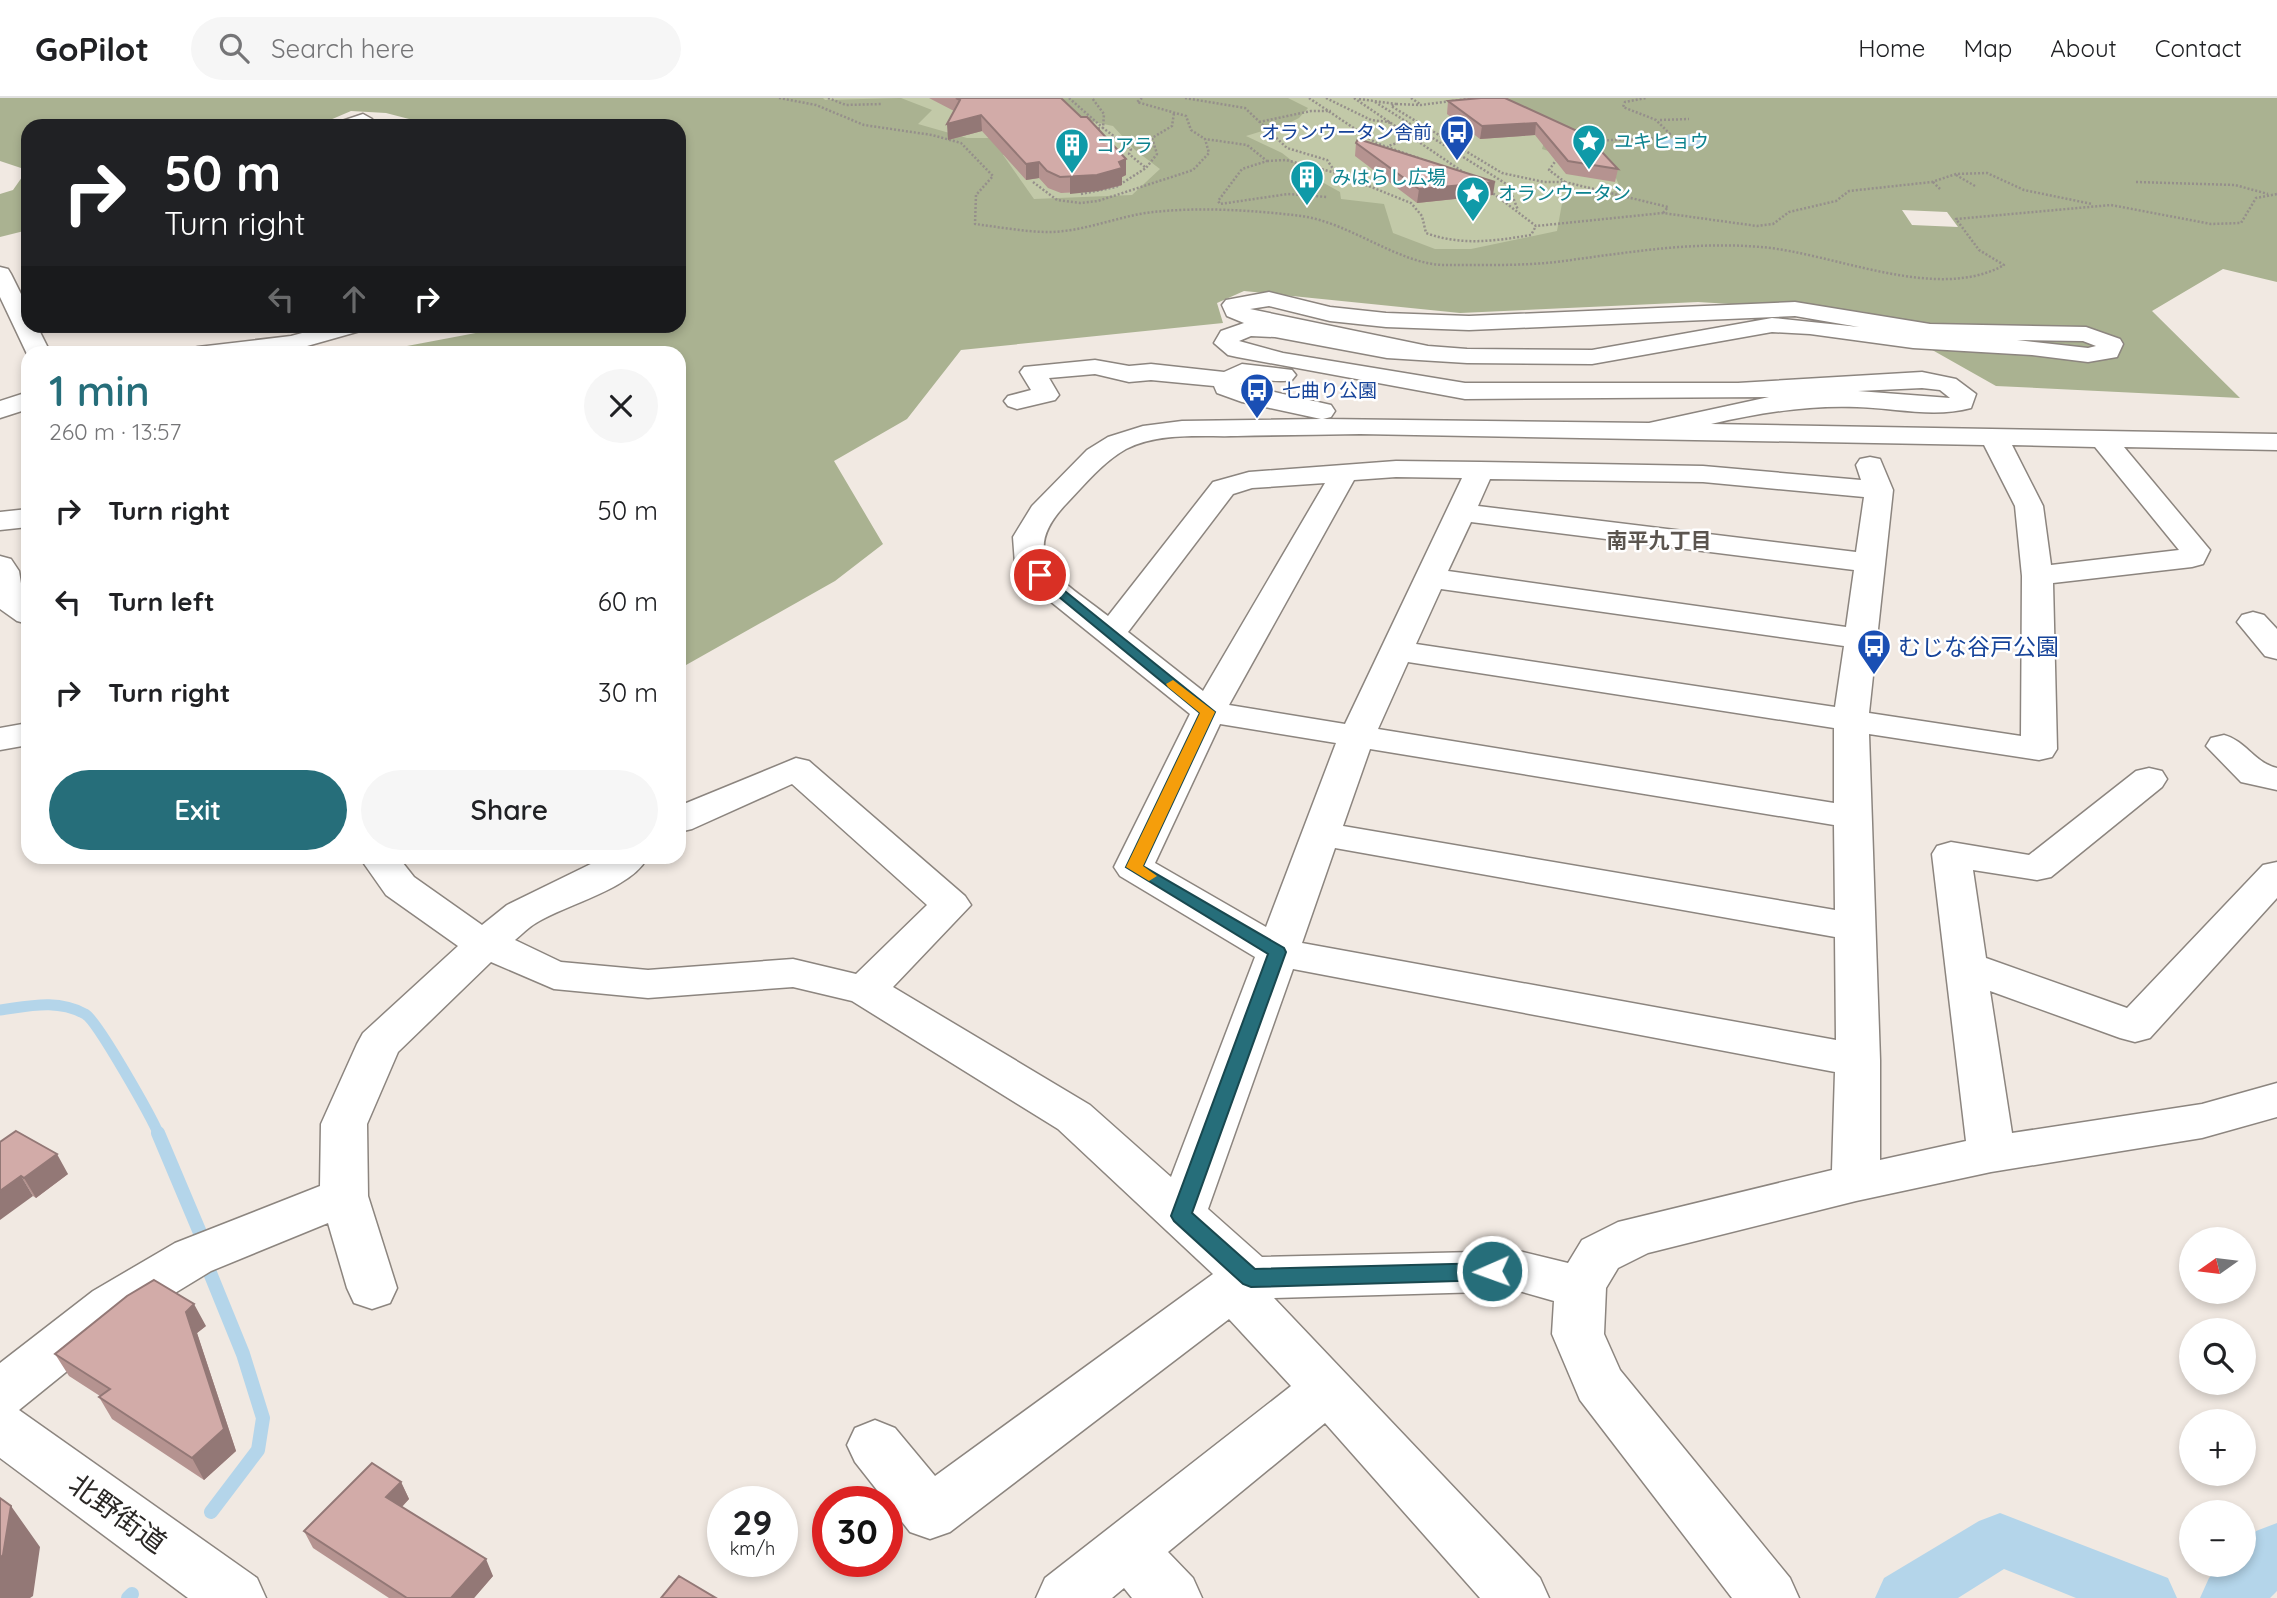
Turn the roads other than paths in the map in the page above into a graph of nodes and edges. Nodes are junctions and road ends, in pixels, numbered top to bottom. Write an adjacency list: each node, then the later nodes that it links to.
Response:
1 (6, 273): 2 (street)
2 (21, 310)
3 (328, 333): 4 (street)
4 (267, 346)
5 (1640, 351): 6 (street); 6 (street); 7 (street)
6 (1426, 354): 10 (street)
7 (1828, 354)
8 (1769, 366): 11 (street)
9 (1228, 380): 10 (street); 12 (street); 15 (street)
10 (1465, 391): 11 (street)
11 (1627, 392): 16 (street)
12 (1017, 401)
13 (21, 402): 14 (street)
14 (0, 410)
15 (1431, 428): 16 (street); 33 (street)
16 (1645, 432): 17 (street)
17 (1860, 437): 18 (street); 23 (street)
18 (1995, 439): 19 (street); 29 (street)
19 (2104, 440): 20 (street); 29 (street)
20 (2277, 442)
21 (1480, 470): 22 (street); 23 (street); 24 (street)
22 (1345, 472): 33 (street); 37 (street)
23 (1879, 489): 27 (street)
24 (1461, 512): 27 (street); 30 (street)
25 (21, 519): 26 (street)
26 (0, 521)
27 (1870, 563): 34 (street)
28 (0, 565): 31 (street)
29 (2037, 576): 38 (street)
30 (1430, 578): 34 (street); 36 (street)
31 (21, 609)
32 (2253, 622): 35 (street)
33 (1110, 634): 37 (street)
34 (1861, 639): 38 (street)
35 (2277, 649)
36 (1397, 651): 38 (street); 40 (street)
37 (1208, 712): 40 (street); 53 (street)
38 (1851, 721): 46 (street)
39 (21, 735): 41 (street)
40 (1356, 738): 46 (street); 47 (street)
41 (0, 739)
42 (2224, 746): 44 (street)
43 (2149, 779): 54 (street)
44 (2277, 779)
45 (686, 817): 55 (street)
46 (1853, 817): 51 (street)
47 (1321, 834): 51 (street); 53 (street)
48 (384, 864): 52 (street)
49 (620, 864): 52 (street)
50 (2276, 876): 54 (street)
51 (1856, 927): 56 (street)
52 (487, 942): 55 (street); 60 (street)
53 (1278, 952): 56 (street); 61 (street)
54 (1968, 967): 58 (street)
55 (865, 990): 61 (street)
56 (1858, 1060): 59 (street)
57 (2277, 1100): 58 (street)
58 (1992, 1154): 59 (street)
59 (1856, 1183): 63 (street)
60 (344, 1196): 64 (street); 66 (street)
61 (1181, 1216): 62 (street)
62 (1241, 1283): 63 (street); 65 (street); 68 (street)
63 (1581, 1287): 74 (street)
64 (372, 1288)
65 (1328, 1389): 69 (street); 73 (street)
66 (0, 1394)
67 (0, 1427): 70 (street, 北野街道)
68 (875, 1445)
69 (1127, 1550): 71 (street); 72 (street)
70 (236, 1598)
71 (1066, 1598)
72 (1172, 1598)
73 (1518, 1598)
74 (1769, 1598)

